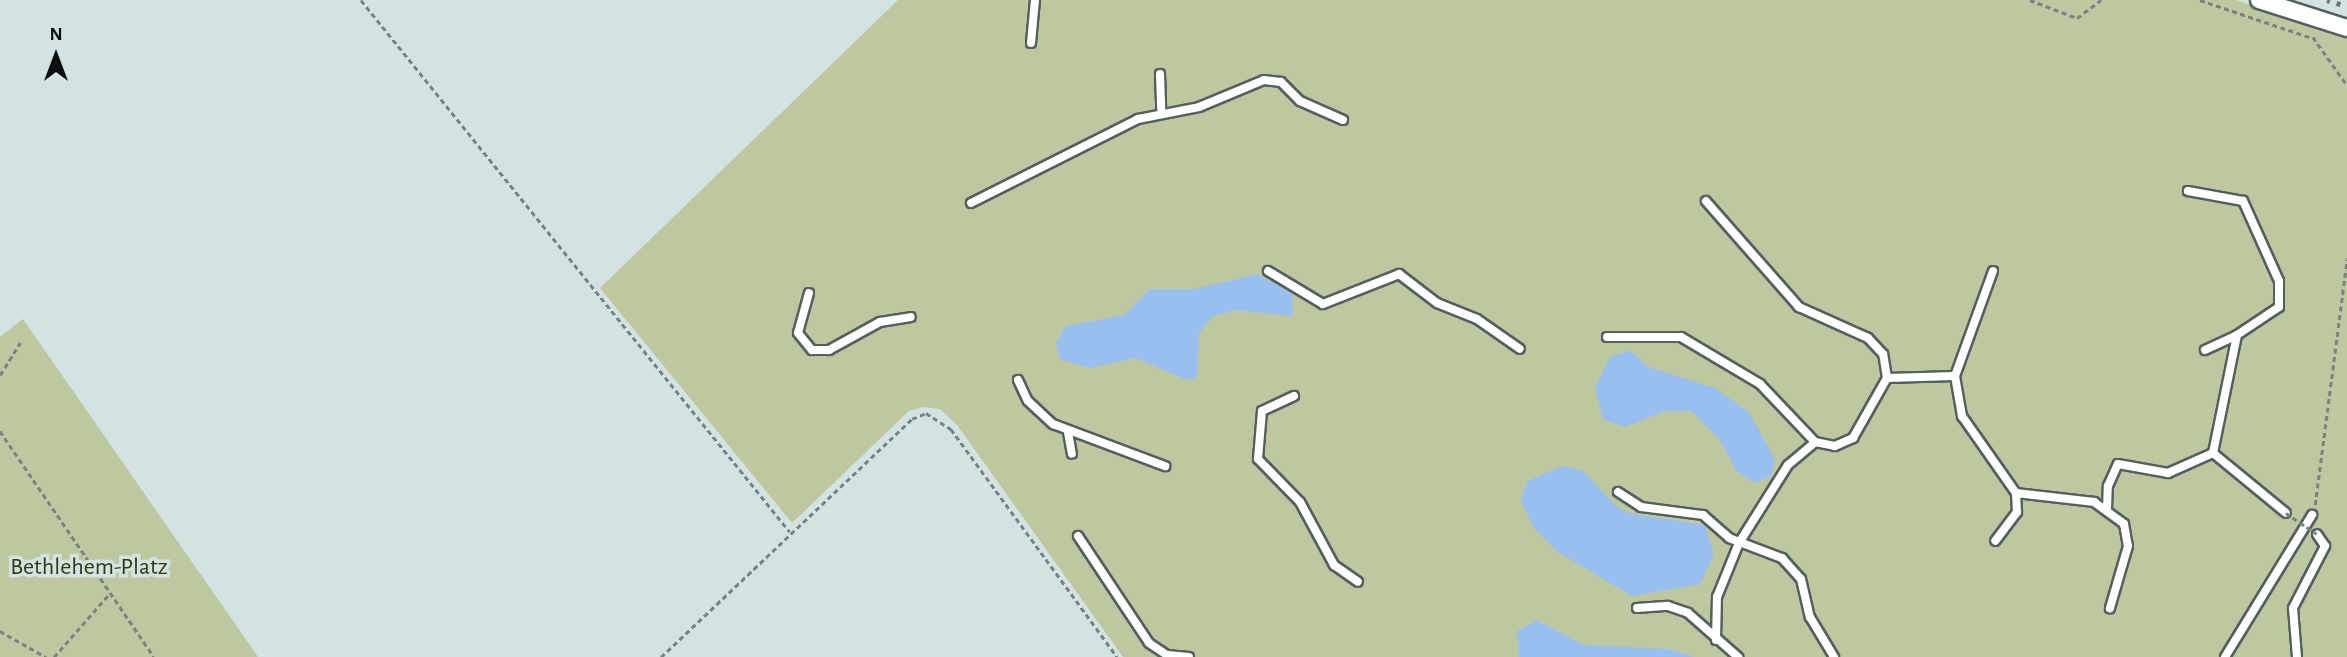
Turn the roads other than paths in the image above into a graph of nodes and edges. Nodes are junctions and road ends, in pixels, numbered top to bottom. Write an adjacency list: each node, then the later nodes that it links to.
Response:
1 (1035, 0): 4 (lane)
2 (2259, 0): 3 (street)
3 (2347, 28)
4 (1031, 43)
5 (1160, 74): 6 (lane)
6 (1161, 110): 7 (lane); 10 (lane)
7 (1343, 120)
8 (2188, 191): 15 (lane)
9 (1706, 201): 20 (lane)
10 (971, 203)
11 (1268, 271): 17 (lane)
12 (1993, 271): 19 (lane)
13 (809, 293): 14 (lane)
14 (911, 317)
15 (2237, 335): 18 (lane); 25 (lane)
16 (1607, 337): 24 (lane)
17 (1520, 349)
18 (2205, 350)
19 (1955, 376): 20 (lane); 29 (lane)
20 (1887, 378): 24 (lane)
21 (1018, 380): 23 (lane)
22 (1294, 396): 37 (lane)
23 (1068, 432): 26 (lane); 27 (lane)
24 (1815, 442): 36 (lane)
25 (2213, 453): 30 (lane); 31 (lane)
26 (1072, 454)
27 (1164, 467)
28 (1618, 492): 36 (lane)
29 (2016, 493): 30 (lane); 35 (lane)
30 (2106, 509): 39 (lane)
31 (2286, 513)
32 (2312, 515): 44 (lane)
33 (2318, 534): 45 (lane)
34 (1078, 536): 41 (lane)
35 (1995, 541)
36 (1740, 543): 40 (lane); 43 (lane)
37 (1358, 582)
38 (1637, 608): 40 (lane)
39 (2109, 608)
40 (1716, 640): 42 (lane)
41 (1189, 657)
42 (1738, 657)
43 (1834, 657)
44 (2225, 657)
45 (2297, 657)

